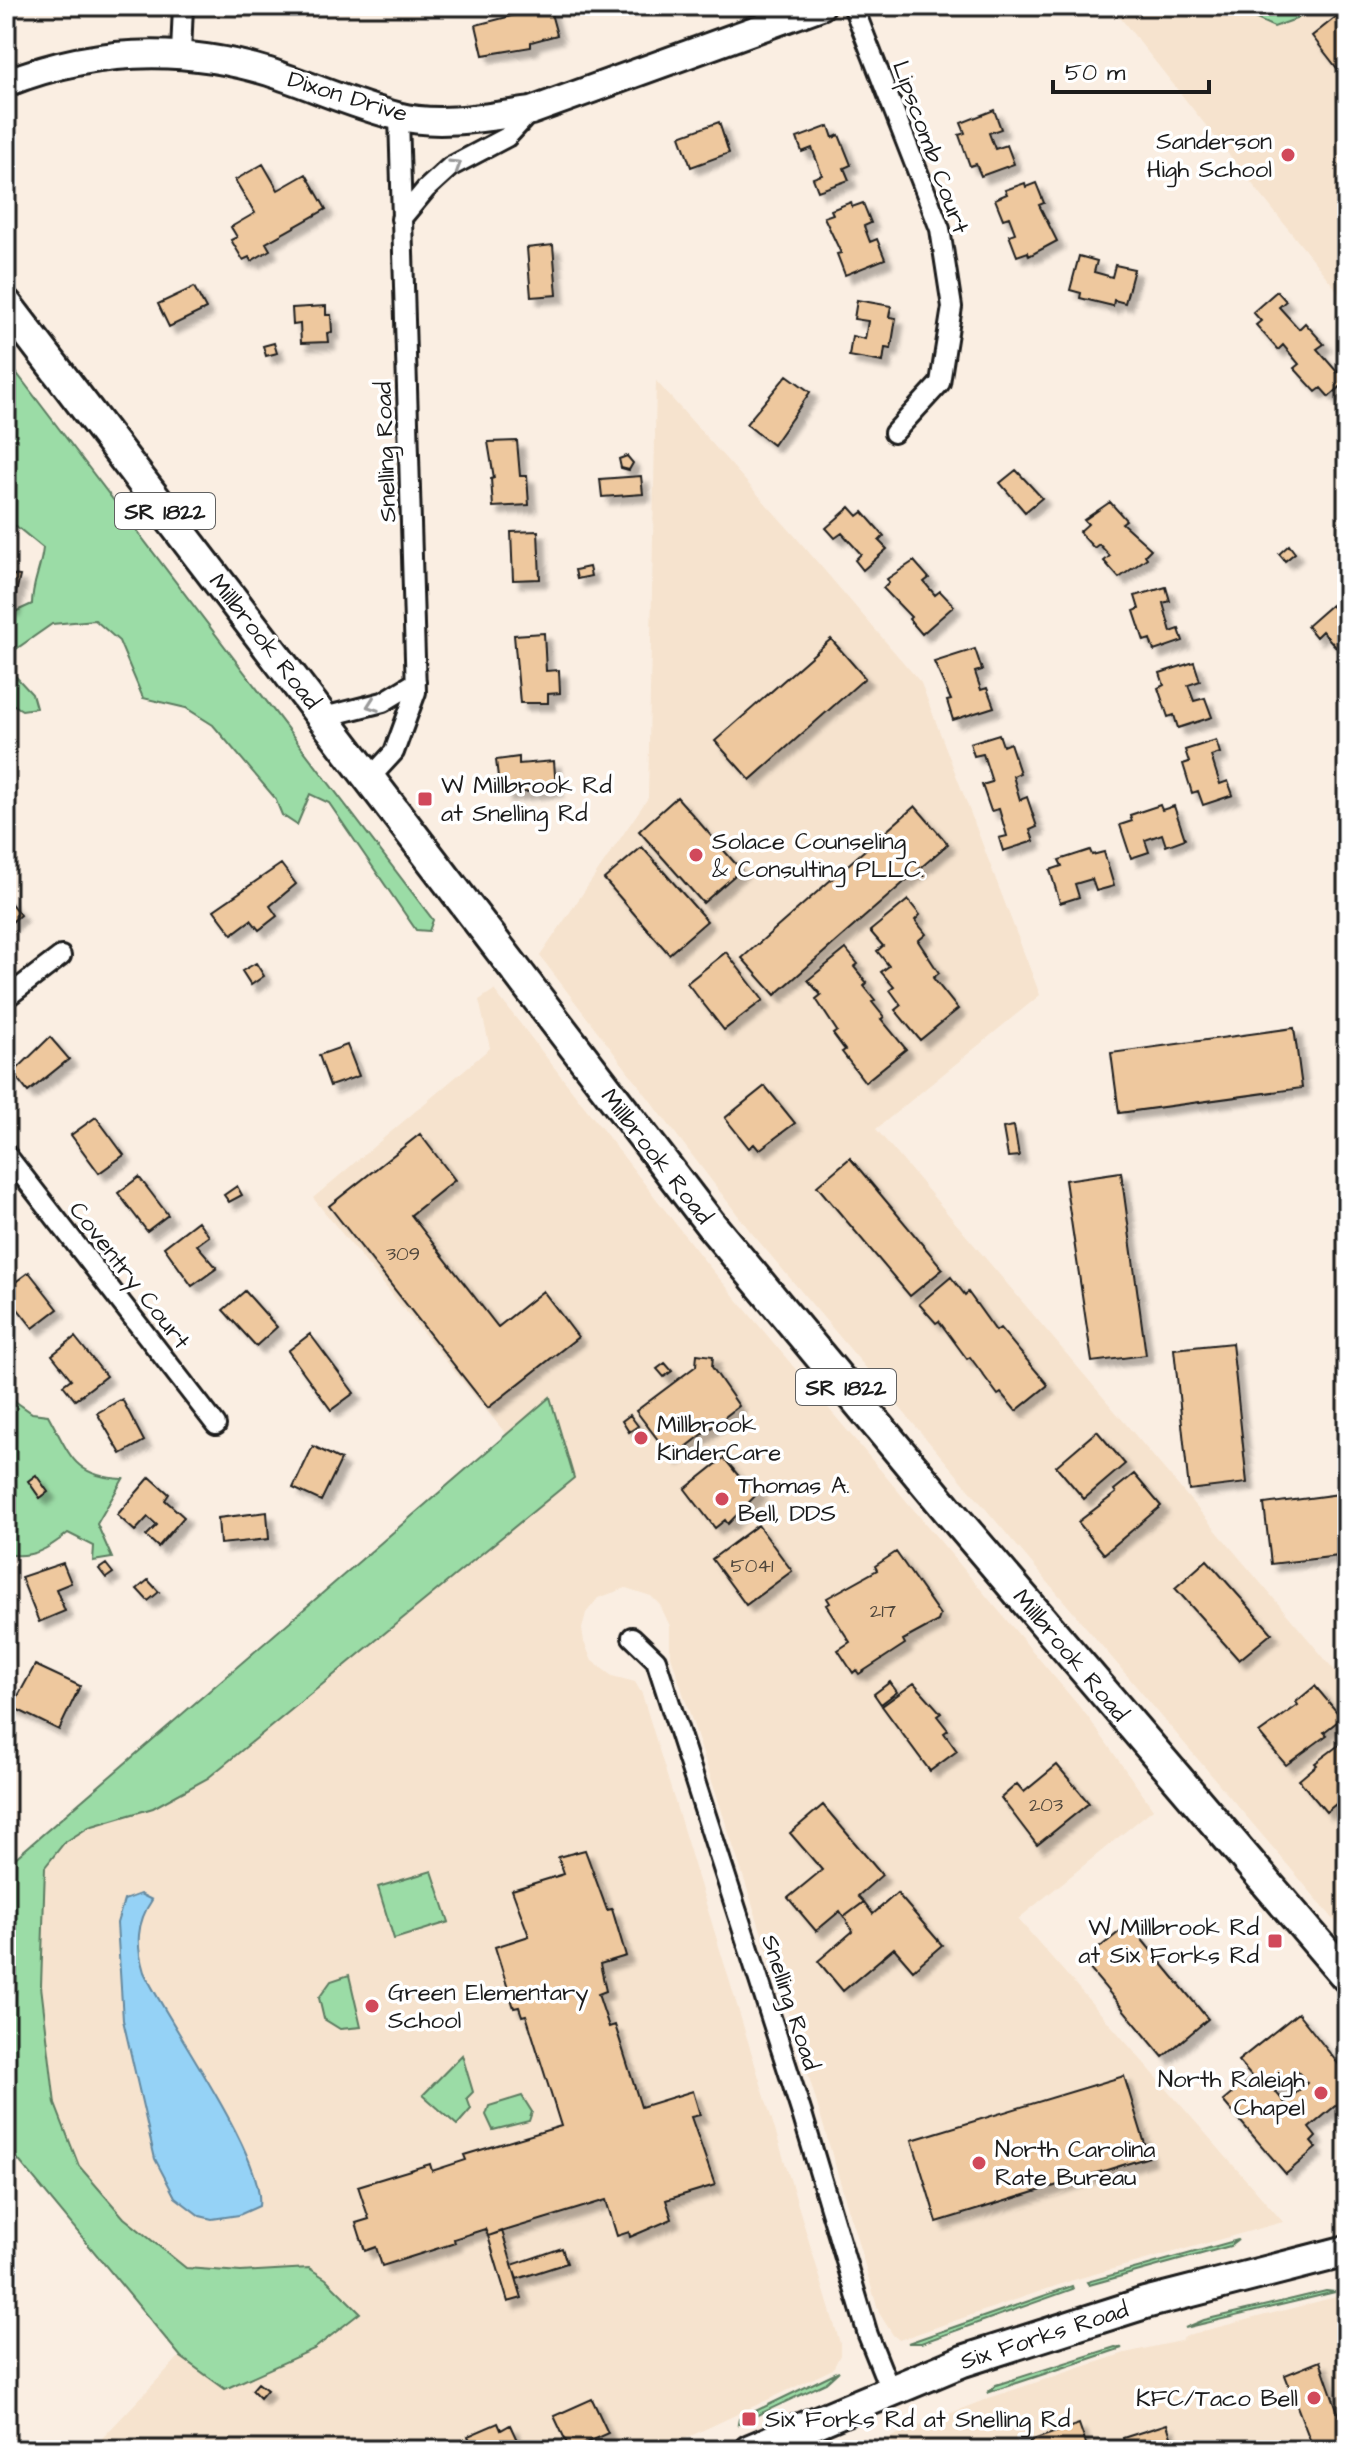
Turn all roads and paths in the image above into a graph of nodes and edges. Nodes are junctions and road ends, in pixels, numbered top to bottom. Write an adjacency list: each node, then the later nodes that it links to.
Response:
1 (183, 6): 5 (street)
2 (821, 6): 4 (street, Dixon Drive)
3 (853, 6): 11 (street, Lipscomb Court)
4 (788, 12): 7 (street, Dixon Drive)
5 (181, 53): 6 (street, Dixon Drive); 8 (street, Dixon Drive)
6 (6, 83)
7 (531, 111): 8 (street, Dixon Drive); 9 (street, one-way to 7)
8 (399, 117): 9 (street, Snelling Road)
9 (401, 219): 12 (street, Snelling Road)
10 (6, 304): 13 (main road, Millbrook Road / SR 1822)
11 (894, 433)
12 (416, 682): 13 (street, one-way to 13); 14 (street, Snelling Road)
13 (324, 717): 14 (main road, Millbrook Road / SR 1822)
14 (371, 777): 20 (main road, Millbrook Road / SR 1822)
15 (61, 956): 16 (street)
16 (6, 998)
17 (6, 1154): 18 (street, Coventry Court)
18 (216, 1425)
19 (632, 1637): 22 (street, Snelling Road)
20 (1347, 1977)
21 (1347, 2251): 22 (main road, Six Forks Road)
22 (890, 2390): 23 (main road, Six Forks Road)
23 (750, 2450)

